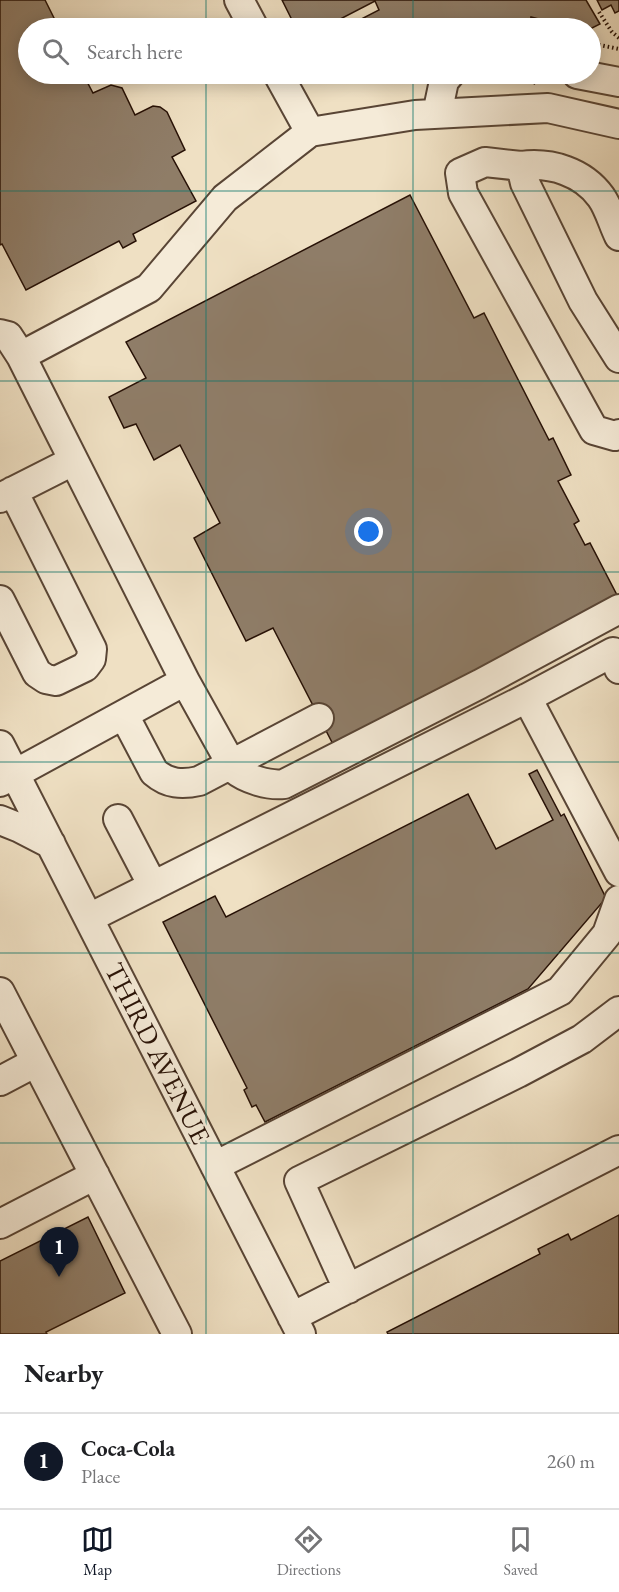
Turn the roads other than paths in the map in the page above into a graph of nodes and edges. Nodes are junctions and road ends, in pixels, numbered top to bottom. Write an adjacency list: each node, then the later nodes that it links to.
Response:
1 (238, 0): 2 (street)
2 (248, 18)
3 (601, 79): 4 (street)
4 (619, 82)
5 (284, 84): 9 (street)
6 (443, 84): 7 (street)
7 (437, 114): 8 (street); 9 (street)
8 (619, 124)
9 (310, 132): 13 (street)
10 (521, 166): 11 (street); 14 (street); 15 (street)
11 (619, 236)
12 (0, 334): 13 (street)
13 (21, 357): 16 (street)
14 (619, 358)
15 (619, 434)
16 (73, 461): 17 (street); 21 (street)
17 (7, 495): 18 (street)
18 (0, 600)
19 (619, 609): 26 (street)
20 (619, 669): 22 (street)
21 (185, 681): 23 (street); 26 (street)
22 (527, 698): 31 (street); 32 (street)
23 (124, 715): 26 (street); 27 (street)
24 (319, 718): 26 (street)
25 (0, 745): 27 (street, THIRD AVENUE)
26 (231, 765)
27 (7, 777): 30 (street, THIRD AVENUE)
28 (118, 819): 32 (street)
29 (0, 820): 30 (street)
30 (51, 844): 34 (street, THIRD AVENUE)
31 (619, 872)
32 (153, 886): 34 (street)
33 (619, 900): 40 (street)
34 (89, 918): 40 (street, THIRD AVENUE)
35 (0, 992): 37 (street)
36 (619, 1011): 43 (street)
37 (36, 1062): 38 (street); 41 (street)
38 (0, 1081)
39 (619, 1150): 43 (street)
40 (215, 1166): 44 (street, THIRD AVENUE)
41 (95, 1175): 42 (street); 45 (street)
42 (0, 1224)
43 (348, 1289): 44 (street)
44 (296, 1326)
45 (177, 1334)

